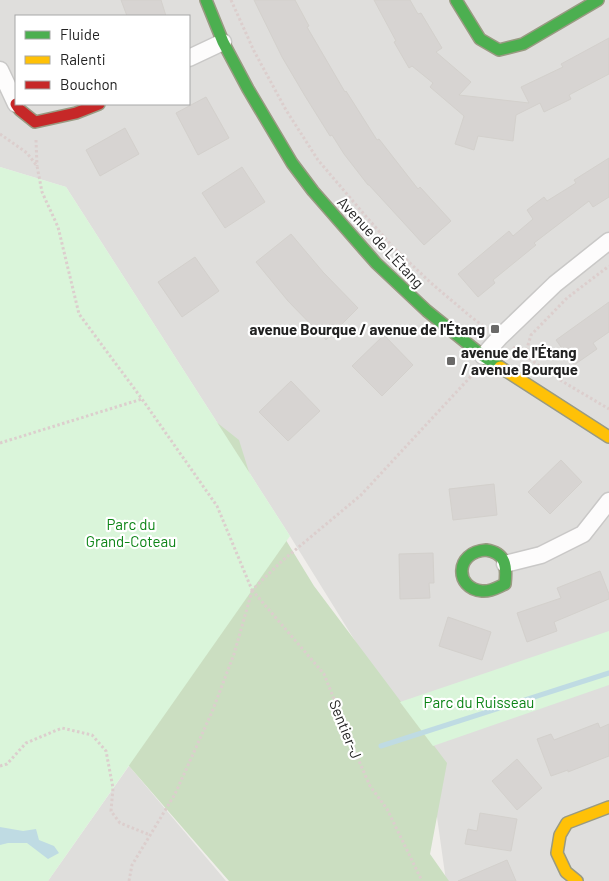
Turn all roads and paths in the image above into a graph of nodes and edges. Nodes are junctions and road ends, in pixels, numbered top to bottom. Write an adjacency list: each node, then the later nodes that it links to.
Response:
1 (206, 0): 5 (street, Avenue de L'Étang)
2 (231, 0): 16 (path)
3 (456, 0): 4 (street)
4 (598, 0)
5 (223, 42): 6 (street); 17 (street, Avenue de L'Étang)
6 (190, 58)
7 (0, 70): 8 (street)
8 (15, 102)
9 (17, 105): 11 (street)
10 (97, 105): 11 (street)
11 (35, 122): 13 (path, Sentier-J)
12 (0, 134): 13 (path)
13 (37, 166): 18 (path, Sentier-J)
14 (609, 242): 17 (street)
15 (609, 266): 19 (path)
16 (483, 326)
17 (483, 356): 20 (street, Avenue de L'Étang); 24 (path)
18 (142, 398): 21 (path); 24 (path, Sentier-J)
19 (609, 409)
20 (609, 437)
21 (0, 443)
22 (609, 501): 23 (street)
23 (505, 564)
24 (252, 590): 27 (path); 29 (path, Sentier-J)
25 (0, 766): 27 (path)
26 (609, 807): 30 (street)
27 (150, 836): 28 (path)
28 (129, 881)
29 (422, 881)
30 (577, 881)

